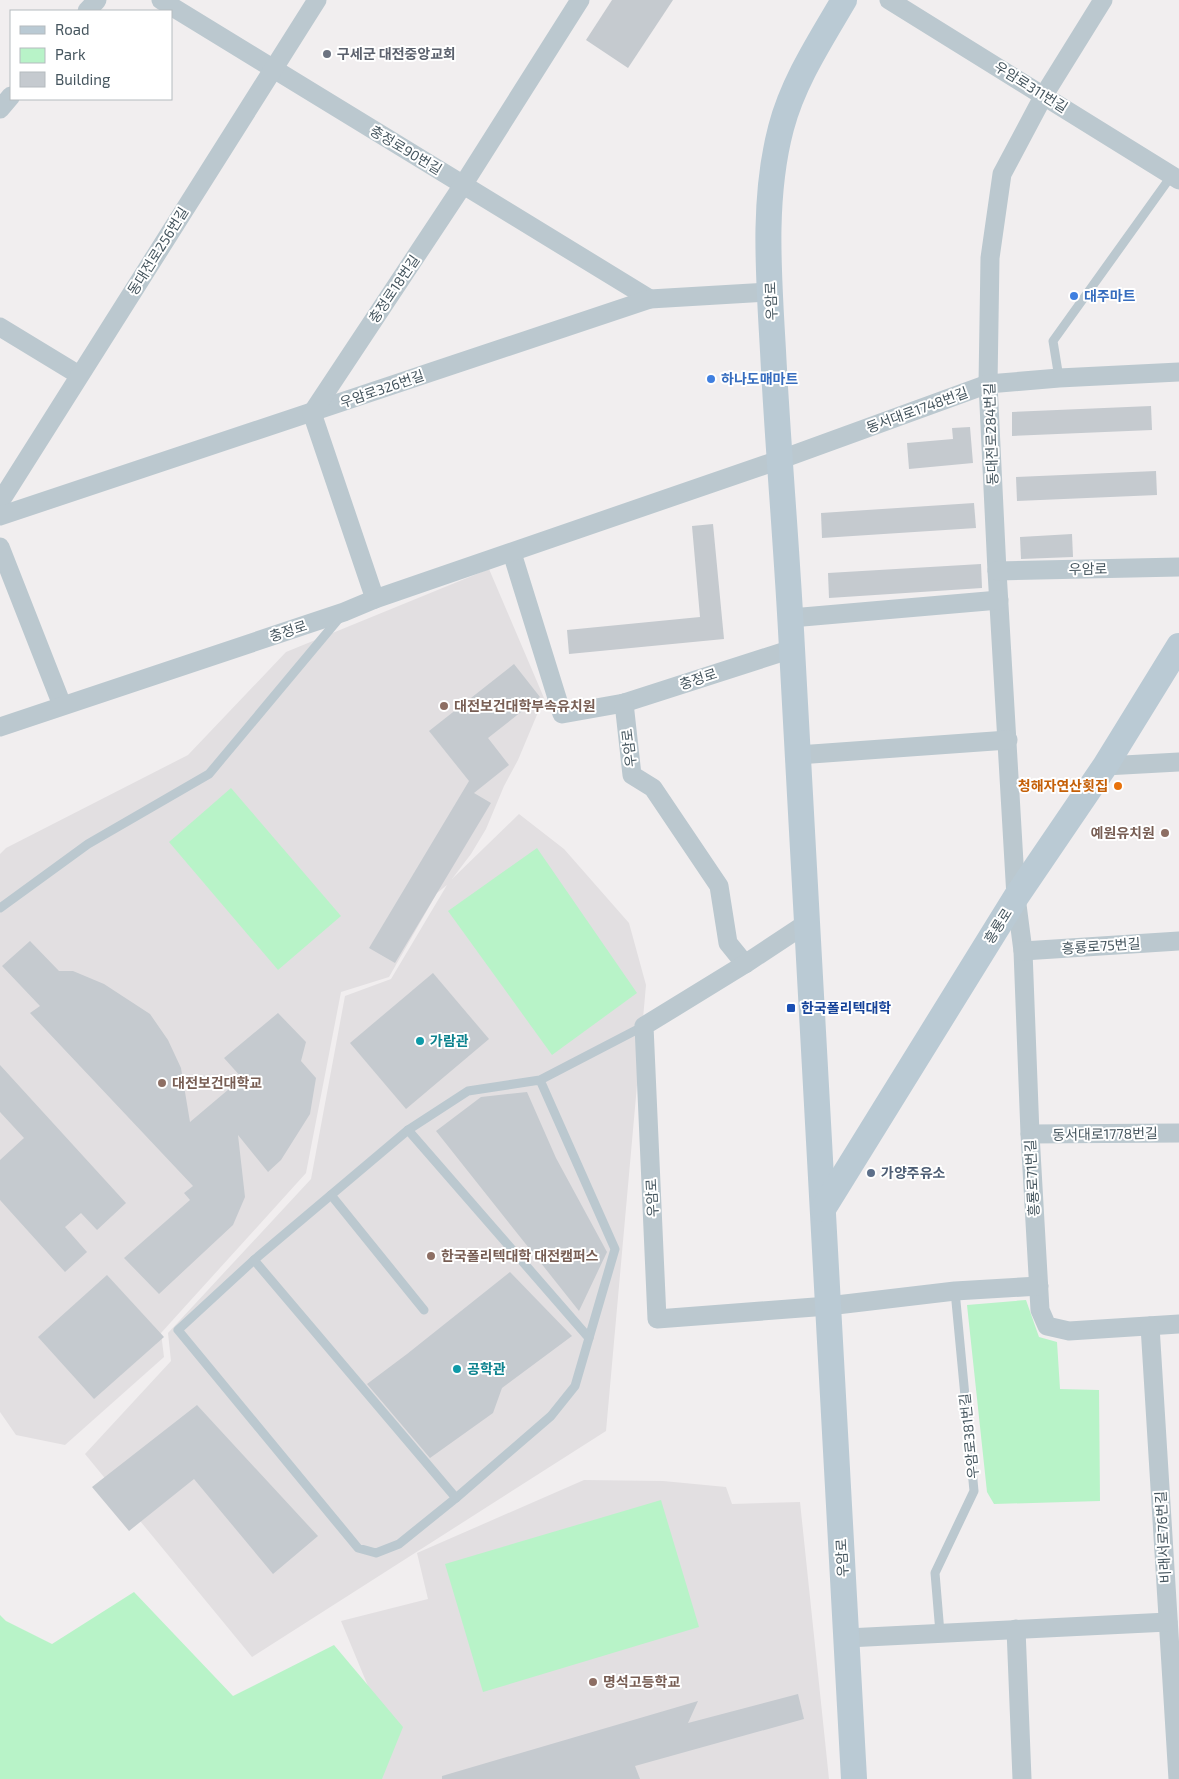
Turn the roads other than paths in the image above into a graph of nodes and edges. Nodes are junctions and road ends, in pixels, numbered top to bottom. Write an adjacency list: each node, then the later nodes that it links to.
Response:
1 (97, 0): 8 (street)
2 (161, 0): 9 (street, 충정로90번길)
3 (317, 0): 9 (street, 동대전로256번길)
4 (580, 0): 14 (street, 충정로18번길)
5 (844, 0): 15 (main road, 우암로)
6 (889, 0): 10 (street, 우암로311번길)
7 (1103, 0): 10 (street, 동대전로284번길)
8 (88, 10)
9 (273, 69): 14 (street, 충정로90번길); 19 (street, 동대전로256번길)
10 (1044, 95): 13 (street, 우암로311번길); 21 (street, 동대전로284번길)
11 (10, 97): 12 (street)
12 (0, 109)
13 (1176, 178): 20 (lane, 우암로311번길)
14 (463, 185): 16 (street, 충정로90번길); 22 (street, 충정로18번길)
15 (770, 292): 16 (street, 우암로326번길); 23 (main road, 우암로)
16 (650, 299): 22 (street, 우암로326번길)
17 (0, 326): 19 (street)
18 (1179, 372): 20 (street, 동서대로1748번길)
19 (79, 376): 24 (street, 동대전로256번길)
20 (1059, 378): 21 (street, 동서대로1748번길)
21 (988, 384): 23 (street, 동서대로1748번길); 29 (street, 동대전로284번길)
22 (312, 412): 25 (street, 우암로326번길); 30 (street)
23 (779, 460): 27 (street, 충정로); 33 (main road, 우암로)
24 (0, 502)
25 (0, 516)
26 (0, 548): 37 (street)
27 (512, 552): 30 (street, 충정로); 36 (street, 충정로)
28 (1179, 567): 29 (street, 우암로)
29 (997, 571): 31 (street, 동대전로284번길)
30 (375, 599): 32 (street, 충정로)
31 (999, 600): 33 (street); 39 (street, 동대전로284번길)
32 (344, 612): 37 (street, 충정로); 44 (lane)
33 (791, 618): 35 (main road, 우암로)
34 (1179, 646): 42 (main road, 흥룡로)
35 (792, 649): 36 (street, 충정로); 40 (main road, 우암로)
36 (624, 703): 48 (street, 우암로)
37 (62, 705): 38 (street, 충정로)
38 (0, 727)
39 (1008, 740): 40 (street); 43 (street, 동대전로284번길)
40 (798, 755): 45 (main road, 우암로)
41 (1179, 762): 42 (street)
42 (1105, 766): 43 (main road, 흥룡로)
43 (1016, 897): 47 (street, 흥룡로71번길); 55 (main road, 흥룡로)
44 (0, 908)
45 (807, 923): 48 (street); 55 (main road, 우암로)
46 (1179, 941): 47 (street, 흥룡로75번길)
47 (1023, 951): 53 (street, 흥룡로71번길)
48 (746, 964): 49 (street)
49 (644, 1026): 50 (lane); 59 (street, 우암로)
50 (540, 1080): 51 (lane); 63 (lane)
51 (408, 1130): 54 (lane); 63 (lane)
52 (1179, 1133): 53 (street, 동서대로1778번길)
53 (1030, 1134): 57 (street, 흥룡로71번길)
54 (331, 1195): 56 (lane); 60 (lane)
55 (823, 1209): 59 (main road, 우암로)
56 (254, 1260): 64 (lane); 64 (lane)
57 (1038, 1286): 58 (street, 우암로); 62 (street, 흥룡로71번길)
58 (955, 1291): 59 (street, 우암로); 68 (lane, 우암로381번길)
59 (828, 1306): 69 (main road, 우암로)
60 (424, 1310)
61 (1179, 1324): 62 (street, 흥룡로71번길)
62 (1150, 1326): 65 (street, 비래서로76번길)
63 (589, 1338): 64 (lane)
64 (456, 1498)
65 (1171, 1523): 66 (street, 비래서로76번길)
66 (1168, 1622): 67 (street); 72 (street, 비래서로76번길)
67 (1016, 1629): 68 (street); 71 (street)
68 (940, 1633): 69 (street)
69 (846, 1638): 70 (main road, 우암로)
70 (854, 1779)
71 (1022, 1779)
72 (1178, 1779)

